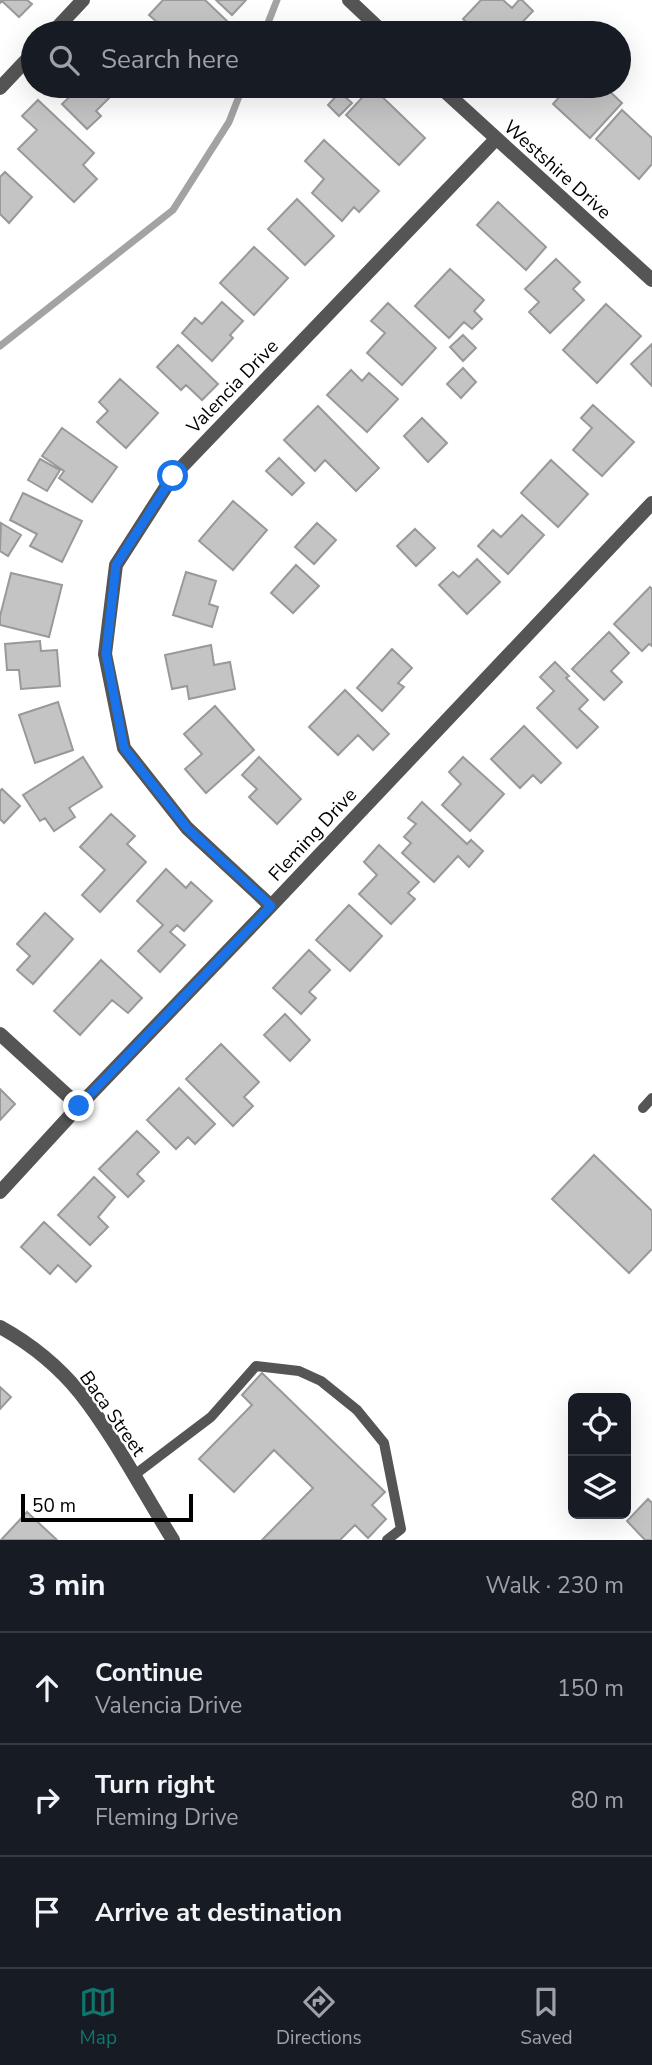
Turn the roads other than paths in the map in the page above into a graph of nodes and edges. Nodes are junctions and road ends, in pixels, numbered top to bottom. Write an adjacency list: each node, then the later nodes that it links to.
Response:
1 (83, 0): 3 (street)
2 (349, 0): 4 (street)
3 (63, 21)
4 (371, 21)
5 (21, 66): 6 (street)
6 (0, 88)
7 (452, 98): 8 (street, Westshire Drive)
8 (496, 139): 9 (street, Westshire Drive); 11 (street, Valencia Drive)
9 (652, 280)
10 (652, 503): 11 (street, Fleming Drive)
11 (271, 906): 14 (street, Fleming Drive)
12 (0, 1034): 14 (street)
13 (652, 1098): 15 (lane)
14 (79, 1106): 16 (street, Fleming Drive)
15 (643, 1108)
16 (0, 1192)
17 (0, 1327): 18 (street, Baca Street)
18 (134, 1476): 19 (street, Baca Street); 20 (lane)
19 (173, 1540)
20 (387, 1540)

